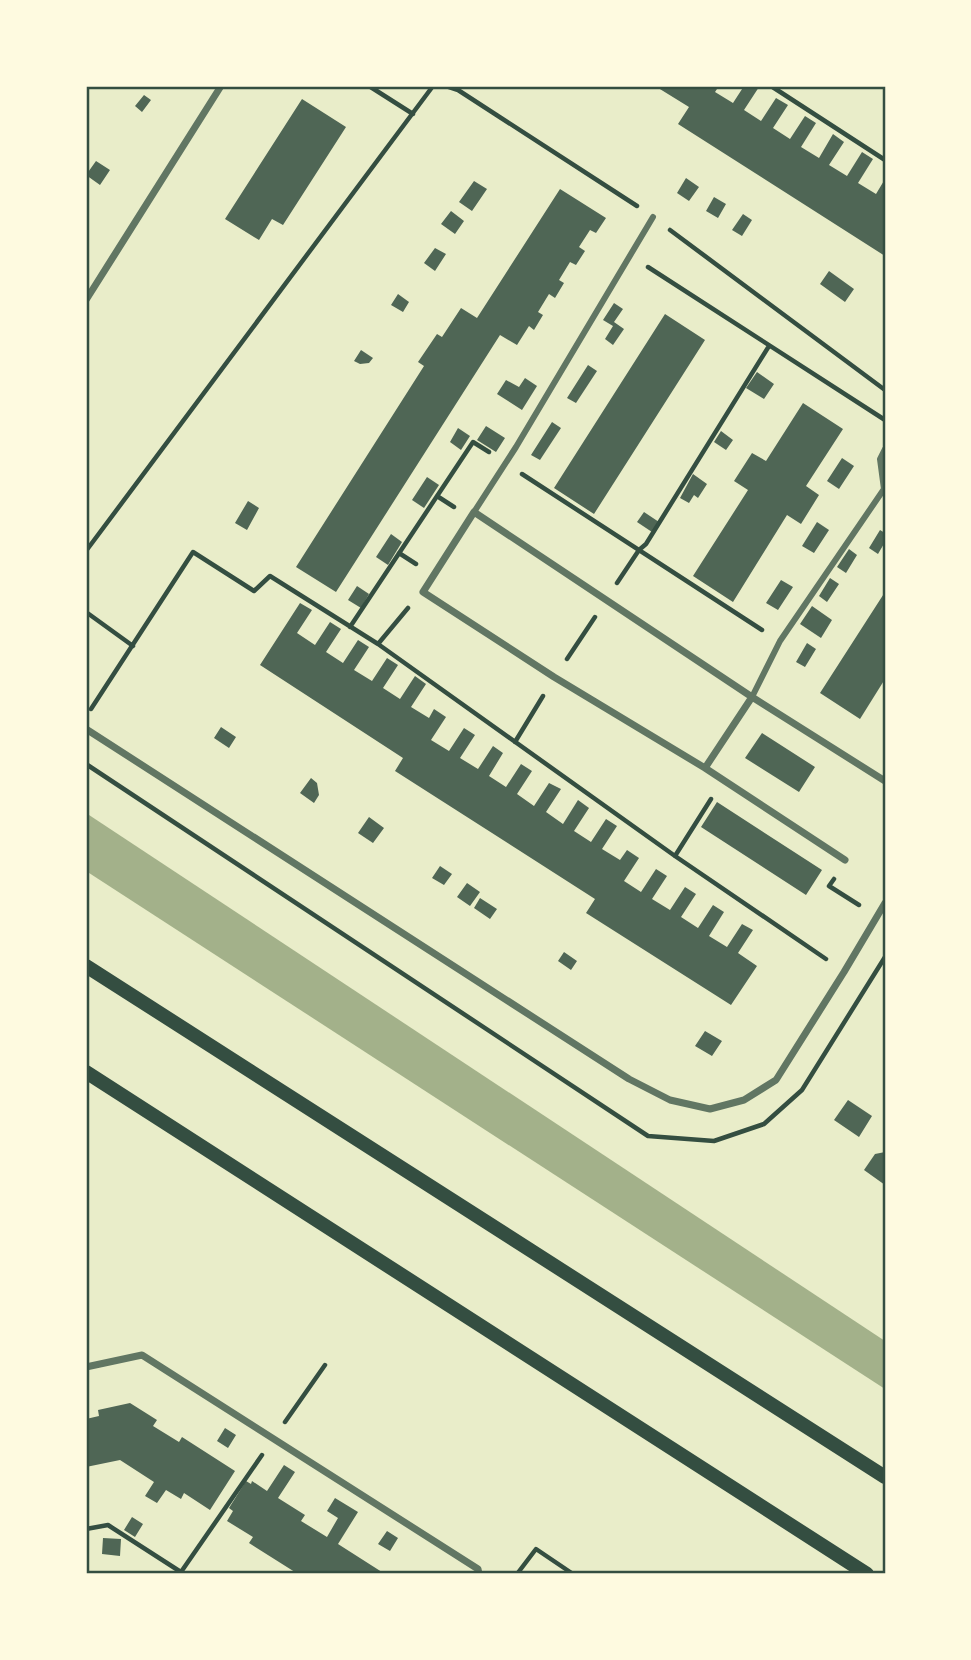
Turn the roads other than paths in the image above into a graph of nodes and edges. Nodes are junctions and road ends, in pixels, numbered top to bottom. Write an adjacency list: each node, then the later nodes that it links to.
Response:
1 (221, 86): 3 (street)
2 (653, 217): 5 (street)
3 (86, 300)
4 (885, 449): 6 (street)
5 (474, 512): 6 (street); 8 (street)
6 (752, 697): 8 (street); 9 (street)
7 (86, 729): 12 (street)
8 (705, 768): 10 (street)
9 (885, 781)
10 (845, 860)
11 (885, 904): 12 (street)
12 (877, 916): 13 (street)
13 (885, 922)
14 (86, 966): 17 (main road)
15 (86, 1072): 19 (main road)
16 (86, 1367): 18 (street)
17 (885, 1477)
18 (479, 1574)
19 (867, 1574)

